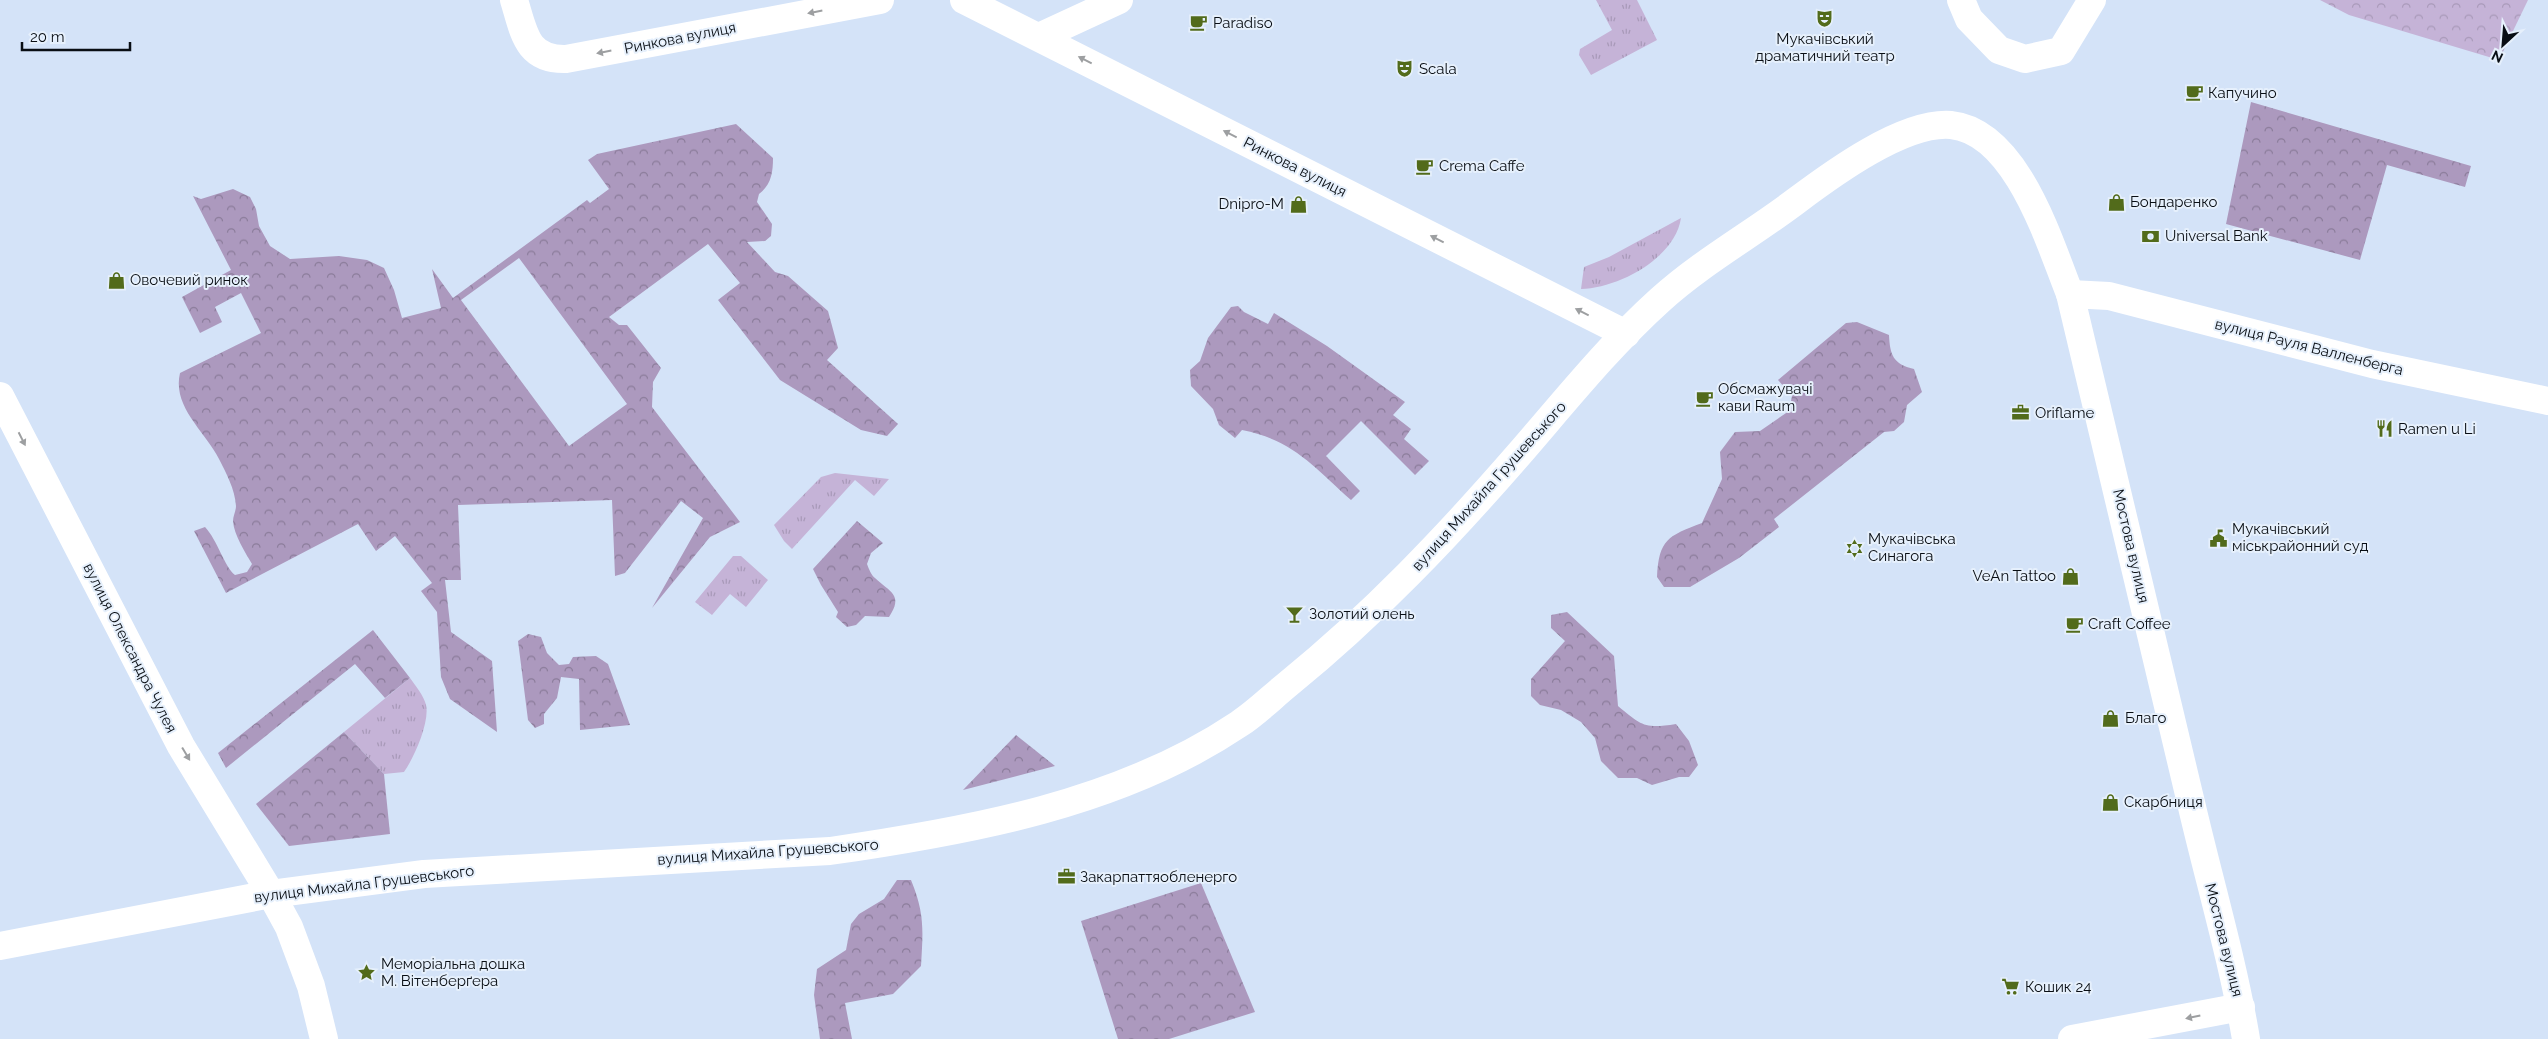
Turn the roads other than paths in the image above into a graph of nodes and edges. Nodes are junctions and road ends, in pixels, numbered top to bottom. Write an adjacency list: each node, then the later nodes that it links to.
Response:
1 (514, 0): 2 (street, Ринкова вулиця, one-way to 1)
2 (880, 0)
3 (964, 0): 7 (street, Ринкова вулиця)
4 (1119, 0): 7 (street)
5 (1961, 0): 6 (street)
6 (2092, 0)
7 (1039, 37): 10 (street, Ринкова вулиця, one-way to 7)
8 (2001, 154): 9 (street, Мостова вулиця); 10 (street, вулиця Михайла Грушевського)
9 (2070, 294): 12 (street, вулиця Рауля Валленберга); 15 (street, Мостова вулиця)
10 (1626, 334): 13 (street, вулиця Михайла Грушевського)
11 (0, 396): 13 (street, вулиця Олександра Чулея, one-way to 13)
12 (2548, 401)
13 (272, 894): 14 (street, вулиця Михайла Грушевського); 16 (street, вулиця Олександра Чулея)
14 (7, 940)
15 (2241, 1007): 17 (street, one-way to 17); 18 (street, Мостова вулиця)
16 (324, 1039)
17 (2072, 1039)
18 (2246, 1039)

